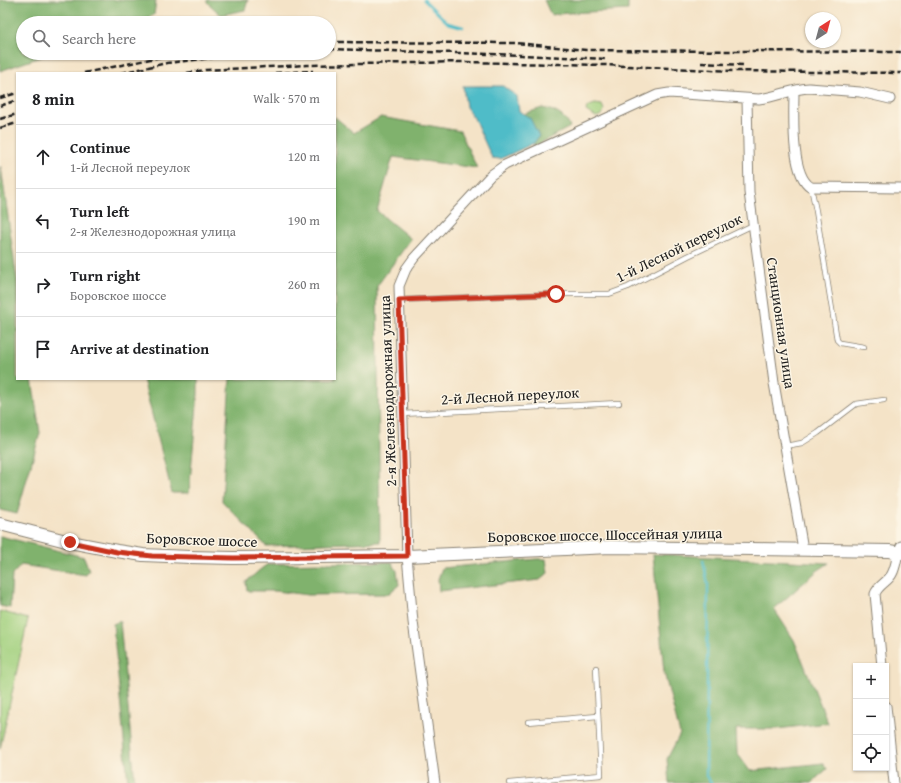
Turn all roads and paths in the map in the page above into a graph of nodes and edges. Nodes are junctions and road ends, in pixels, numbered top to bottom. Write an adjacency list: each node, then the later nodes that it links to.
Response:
1 (794, 91): 2 (street, 2-я Железнодорожная улица); 3 (street, 2-я Железнодорожная улица); 4 (street)
2 (747, 99): 6 (street, Станционная улица); 7 (street, 2-я Железнодорожная улица)
3 (890, 99)
4 (811, 187): 5 (street); 8 (lane)
5 (901, 188)
6 (754, 225): 7 (lane, 1-й Лесной переулок); 12 (street, Станционная улица)
7 (399, 300): 11 (street, 2-я Железнодорожная улица)
8 (864, 347)
9 (884, 400): 12 (lane)
10 (619, 403): 11 (lane, 2-й Лесной переулок)
11 (402, 414): 16 (street, 2-я Железнодорожная улица)
12 (785, 446): 14 (street, Станционная улица)
13 (0, 524): 16 (main road, Боровское шоссе)
14 (803, 549): 15 (main road); 16 (main road, Боровское шоссе, Шоссейная улица)
15 (900, 550): 17 (street)
16 (407, 556): 23 (street, 2-я Железнодорожная улица)
17 (882, 663)
18 (596, 668): 19 (lane)
19 (598, 716): 20 (lane); 24 (lane)
20 (528, 722)
21 (889, 728): 22 (street)
22 (896, 781)
23 (435, 783)
24 (509, 783)

